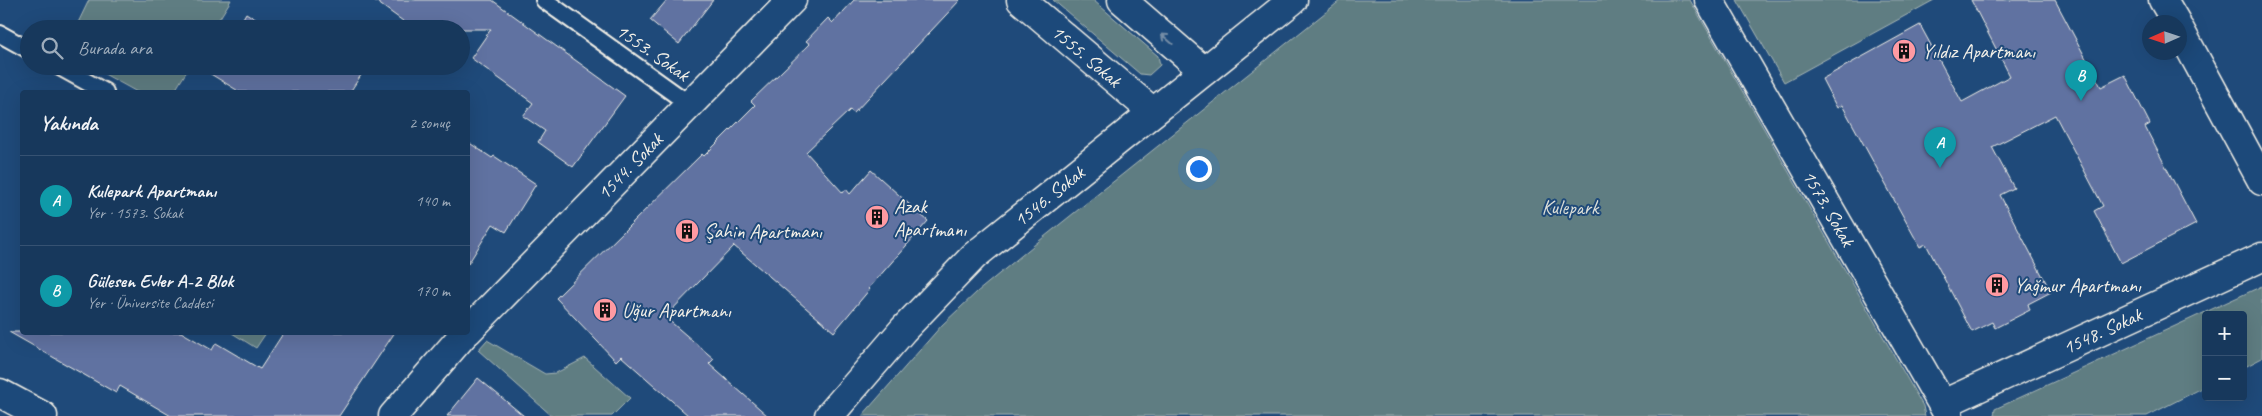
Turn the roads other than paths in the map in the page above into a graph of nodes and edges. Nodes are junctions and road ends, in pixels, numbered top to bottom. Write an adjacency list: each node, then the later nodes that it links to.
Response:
1 (544, 0): 15 (lane, 1553. Sokak)
2 (792, 0): 15 (street, 1544. Sokak)
3 (1021, 0): 16 (street, 1555. Sokak)
4 (1122, 0): 12 (street, one-way to 4)
5 (1293, 0): 12 (street, 1546. Sokak)
6 (1709, 0): 22 (street, 1573. Sokak)
7 (2163, 0): 8 (street)
8 (2172, 15)
9 (0, 34): 11 (lane)
10 (2187, 43): 17 (street)
11 (20, 45)
12 (1204, 71): 16 (street, 1546. Sokak)
13 (74, 75): 14 (lane)
14 (101, 90)
15 (689, 104): 19 (street, 1544. Sokak)
16 (1153, 112): 25 (street, 1546. Sokak)
17 (2262, 181)
18 (2262, 257): 22 (street, 1548. Sokak)
19 (470, 324)
20 (461, 335): 24 (street, 1544. Sokak)
21 (0, 393): 23 (street)
22 (1946, 410)
23 (43, 416)
24 (393, 416)
25 (828, 416)

